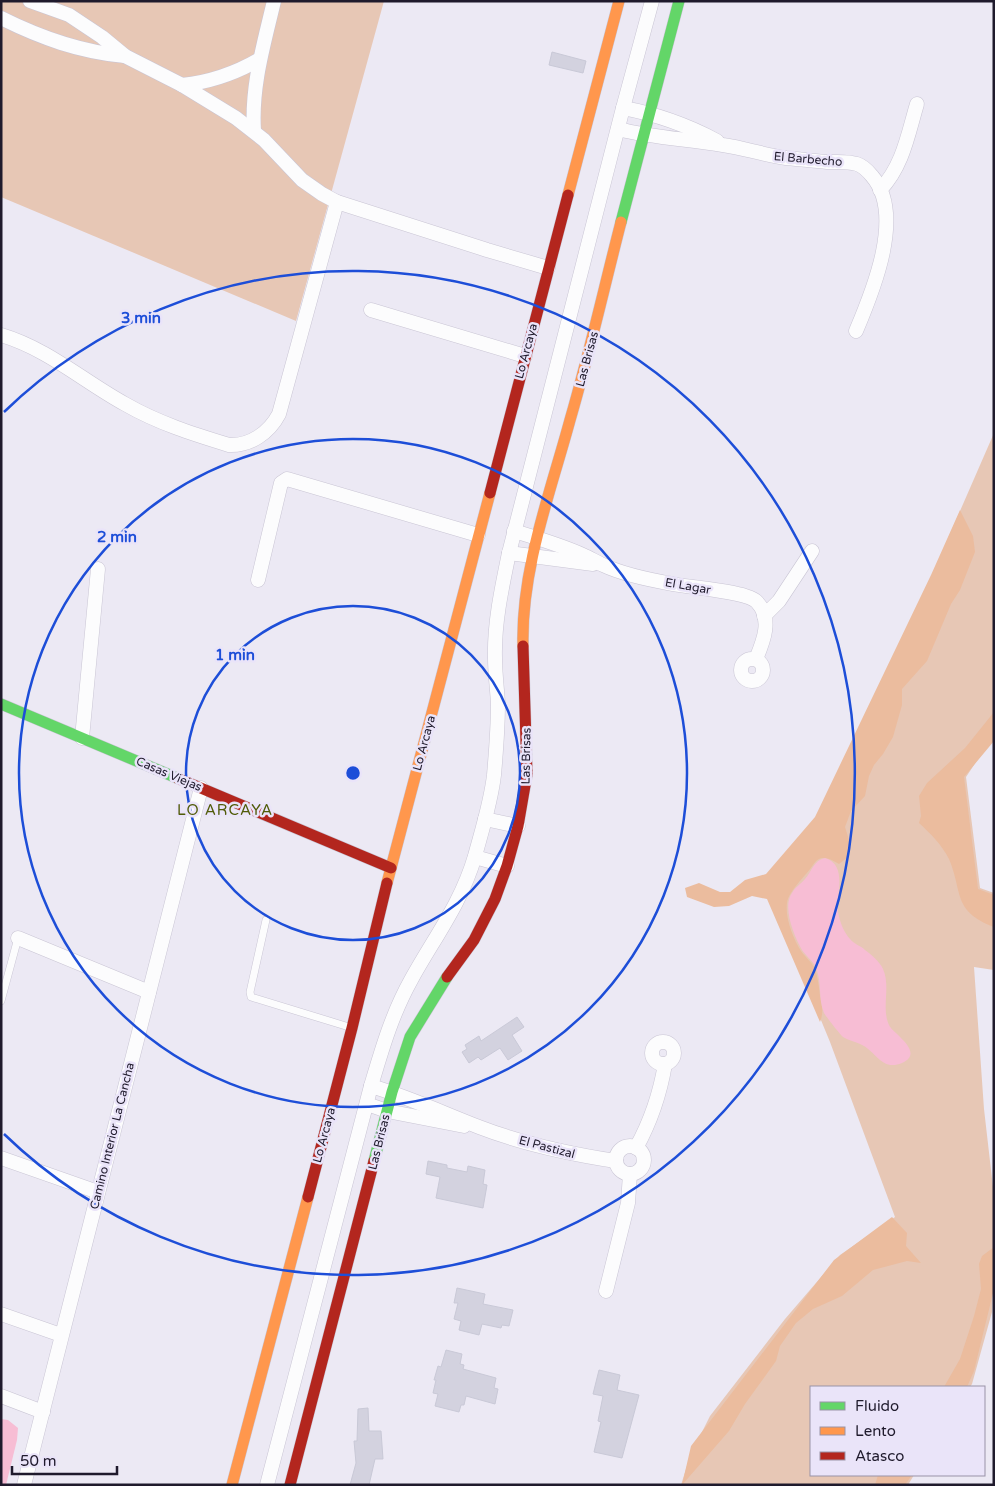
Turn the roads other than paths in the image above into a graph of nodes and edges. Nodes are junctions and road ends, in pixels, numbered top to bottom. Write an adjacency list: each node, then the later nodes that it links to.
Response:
1 (30, 1): 6 (street)
2 (274, 1): 9 (street)
3 (619, 1): 20 (street, Lo Arcaya)
4 (652, 1): 12 (street, Las Brisas)
5 (679, 1): 13 (street, Las Brisas)
6 (45, 4): 8 (street)
7 (1, 18): 8 (street)
8 (125, 56): 10 (street)
9 (260, 59): 10 (street); 15 (street)
10 (182, 85): 15 (street)
11 (917, 104): 18 (street)
12 (623, 108): 13 (street, El Barbecho); 14 (street, Las Brisas)
13 (649, 113): 16 (street, Las Brisas); 17 (street, El Barbecho)
14 (618, 129): 16 (street, El Barbecho); 25 (street, Las Brisas)
15 (254, 131): 19 (street)
16 (643, 135): 17 (street, El Barbecho); 27 (street, Las Brisas)
17 (724, 145): 18 (street, El Barbecho)
18 (880, 190): 22 (street, El Barbecho)
19 (337, 202): 20 (street); 23 (street)
20 (548, 268): 24 (street, Lo Arcaya)
21 (371, 310): 24 (street)
22 (856, 331)
23 (1, 335)
24 (525, 356): 26 (street, Lo Arcaya)
25 (514, 531): 27 (street); 29 (street, Las Brisas)
26 (478, 535): 33 (street); 43 (street, Lo Arcaya)
27 (538, 538): 30 (street, Las Brisas); 31 (street)
28 (812, 551): 34 (street)
29 (509, 553): 30 (street); 39 (street, Las Brisas)
30 (532, 556): 31 (street); 40 (street, Las Brisas)
31 (604, 566): 34 (street, El Lagar)
32 (98, 569): 37 (street)
33 (258, 580)
34 (764, 616): 35 (street)
35 (756, 660)
36 (1, 704): 37 (street, Casas Viejas)
37 (82, 738): 38 (street, Casas Viejas)
38 (202, 788): 43 (street, Casas Viejas); 46 (street, Camino Interior La Cancha)
39 (485, 819): 40 (street); 41 (street, Las Brisas)
40 (518, 826): 42 (street, Las Brisas)
41 (475, 857): 42 (street); 50 (street, Las Brisas)
42 (507, 866): 51 (street, Las Brisas)
43 (391, 868): 48 (street, Lo Arcaya)
44 (266, 920): 48 (lane)
45 (18, 938): 46 (street); 47 (lane)
46 (149, 992): 59 (street, Camino Interior La Cancha)
47 (1, 1001)
48 (352, 1028): 66 (street, Lo Arcaya)
49 (665, 1064): 55 (street)
50 (371, 1086): 51 (street); 52 (street, Las Brisas)
51 (392, 1092): 53 (street, Las Brisas); 54 (street)
52 (367, 1104): 53 (street); 67 (street, Las Brisas)
53 (387, 1111): 54 (street); 68 (street, Las Brisas)
54 (479, 1127): 57 (street, El Pastizal)
55 (636, 1148): 57 (street); 58 (street)
56 (1, 1158): 59 (street)
57 (616, 1161): 58 (street)
58 (630, 1174): 60 (street)
59 (98, 1192): 62 (street, Camino Interior La Cancha)
60 (606, 1291)
61 (1, 1314): 62 (street)
62 (61, 1334): 64 (street, Camino Interior La Cancha)
63 (1, 1396): 64 (street)
64 (43, 1412): 65 (street, Camino Interior La Cancha)
65 (24, 1485)
66 (232, 1485)
67 (267, 1485)
68 (290, 1485)

